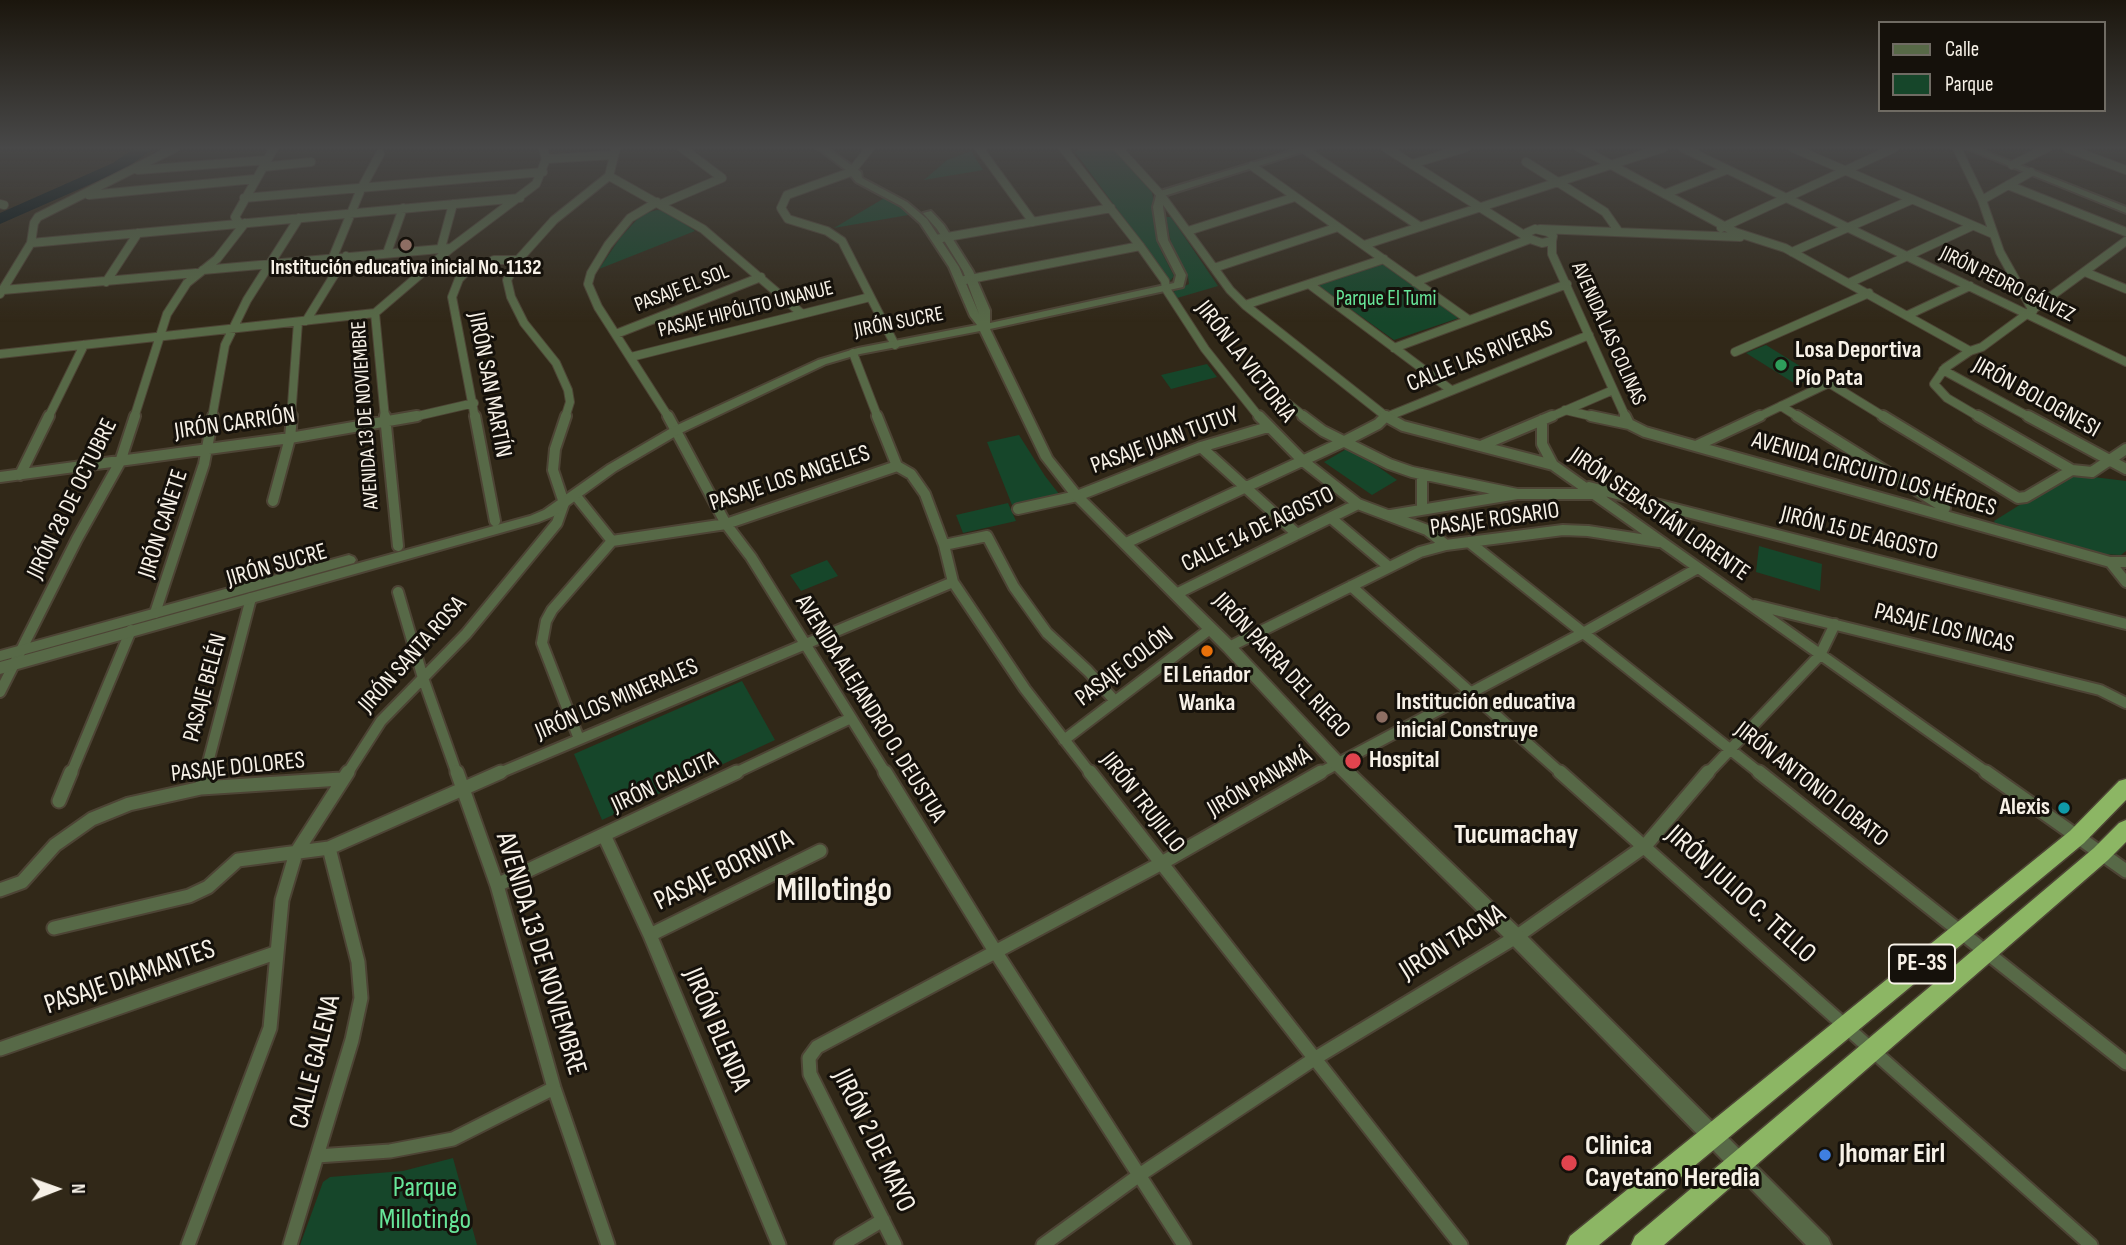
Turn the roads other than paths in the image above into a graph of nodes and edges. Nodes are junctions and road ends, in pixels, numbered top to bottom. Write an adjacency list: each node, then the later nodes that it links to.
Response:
1 (59, 206): 52 (street)
2 (240, 206): 33 (street)
3 (354, 206): 29 (street)
4 (427, 206): 27 (street)
5 (452, 206): 55 (street)
6 (509, 206): 56 (street, AVENIDA 13 DE NOVIEMBRE)
7 (571, 206): 64 (street)
8 (653, 206): 93 (street, AVENIDA ALEJANDRO O. DEUSTUA)
9 (664, 206): 71 (street)
10 (782, 206): 83 (street)
11 (907, 206): 48 (street, JIRÓN PARRA DEL RIEGO)
12 (1021, 206): 31 (street)
13 (1158, 206): 79 (street)
14 (1169, 206): 40 (street, JIRÓN SEBASTIÁN LORENTE)
15 (1267, 206): 40 (street)
16 (1309, 206): 37 (street)
17 (1390, 206): 34 (street)
18 (1596, 206): 42 (street)
19 (1688, 206): 35 (street)
20 (1768, 206): 35 (street)
21 (1803, 206): 38 (street, JIRÓN PEDRO GÁLVEZ)
22 (1897, 206): 38 (street)
23 (1925, 206): 36 (street)
24 (1984, 206): 45 (street)
25 (2061, 206): 43 (street)
26 (1479, 207): 32 (street, AVENIDA LAS COLINAS); 34 (street)
27 (403, 208): 29 (street); 58 (street)
28 (1111, 208): 31 (street); 54 (street, JIRÓN LA VICTORIA)
29 (351, 212): 30 (street); 61 (street)
30 (299, 218): 33 (street); 65 (street, JIRÓN CAÑETE)
31 (1033, 222): 48 (street)
32 (1505, 222): 39 (street, AVENIDA LAS COLINAS); 49 (street, AVENIDA LAS COLINAS)
33 (242, 223): 44 (street); 68 (street, JIRÓN 28 DE OCTUBRE)
34 (1419, 226): 53 (street)
35 (1725, 226): 46 (street); 47 (street)
36 (1972, 226): 45 (street); 60 (street)
37 (1338, 227): 53 (street); 67 (street)
38 (1848, 227): 57 (street); 60 (street, JIRÓN PEDRO GÁLVEZ)
39 (1537, 229): 41 (street); 49 (street); 50 (street)
40 (1188, 231): 67 (street, JIRÓN SEBASTIÁN LORENTE)
41 (1568, 231): 42 (street); 50 (street)
42 (1619, 232): 46 (street)
43 (2126, 232)
44 (138, 233): 52 (street); 73 (street)
45 (1993, 234): 87 (street)
46 (1706, 236): 47 (street)
47 (1753, 237): 57 (street)
48 (942, 238): 72 (street, JIRÓN PARRA DEL RIEGO)
49 (1530, 239): 50 (street); 62 (street, AVENIDA LAS COLINAS); 74 (street)
50 (1553, 240): 62 (street, AVENIDA LAS COLINAS)
51 (2126, 241): 70 (street)
52 (31, 243): 81 (street)
53 (1364, 245): 63 (street)
54 (1140, 246): 72 (street); 79 (street, JIRÓN LA VICTORIA)
55 (441, 248): 56 (street); 58 (street)
56 (451, 248): 66 (street, AVENIDA 13 DE NOVIEMBRE)
57 (1792, 252): 75 (street)
58 (387, 253): 59 (street)
59 (346, 256): 61 (street); 90 (street)
60 (1908, 256): 75 (street); 78 (street, JIRÓN PEDRO GÁLVEZ)
61 (333, 257): 65 (street)
62 (1555, 258): 77 (street, AVENIDA LAS COLINAS)
63 (1384, 259): 74 (street); 76 (street)
64 (518, 260): 69 (street); 140 (street)
65 (269, 264): 68 (street); 92 (street, JIRÓN CAÑETE)
66 (432, 265): 69 (street); 85 (street, AVENIDA 13 DE NOVIEMBRE)
67 (1214, 268): 84 (street, JIRÓN SEBASTIÁN LORENTE)
68 (199, 272): 73 (street); 95 (street, JIRÓN 28 DE OCTUBRE)
69 (466, 272): 109 (street, JIRÓN SAN MARTÍN)
70 (2085, 272): 80 (street); 87 (street)
71 (761, 277): 86 (street); 93 (street, PASAJE EL SOL)
72 (965, 280): 91 (street, JIRÓN PARRA DEL RIEGO)
73 (106, 282): 81 (street)
74 (1416, 282): 89 (street)
75 (1849, 283): 82 (street)
76 (1308, 284): 84 (street); 98 (street)
77 (1567, 284): 89 (street); 94 (street, AVENIDA LAS COLINAS)
78 (1970, 286): 87 (street, JIRÓN PEDRO GÁLVEZ); 88 (street)
79 (1166, 289): 91 (street, JIRÓN SUCRE); 116 (street, JIRÓN LA VICTORIA)
80 (2126, 289)
81 (1, 292)
82 (1869, 293): 88 (street); 100 (street)
83 (870, 297): 86 (street, PASAJE HIPÓLITO UNANUE); 97 (street)
84 (1245, 305): 112 (street, JIRÓN SEBASTIÁN LORENTE)
85 (375, 313): 90 (street); 114 (street, AVENIDA 13 DE NOVIEMBRE)
86 (801, 313): 103 (street, PASAJE HIPÓLITO UNANUE)
87 (2030, 313): 99 (street); 104 (street, JIRÓN PEDRO GÁLVEZ)
88 (1908, 315): 99 (street)
89 (1469, 320): 98 (street)
90 (302, 321): 92 (street); 118 (street)
91 (984, 327): 97 (street, JIRÓN SUCRE); 139 (street, JIRÓN PARRA DEL RIEGO)
92 (231, 329): 95 (street); 123 (street, JIRÓN CAÑETE)
93 (616, 334): 103 (street, AVENIDA ALEJANDRO O. DEUSTUA)
94 (1589, 335): 107 (street, CALLE LAS RIVERAS); 108 (street, AVENIDA LAS COLINAS)
95 (160, 336): 96 (street); 127 (street, JIRÓN 28 DE OCTUBRE)
96 (84, 345): 102 (street); 133 (street)
97 (895, 345): 101 (street, JIRÓN SUCRE)
98 (1394, 348): 107 (street)
99 (1970, 351): 106 (street)
100 (1735, 352)
101 (853, 353): 117 (street, JIRÓN SUCRE); 129 (street, JIRÓN TRUJILLO)
102 (0, 354)
103 (631, 357): 117 (street, AVENIDA ALEJANDRO O. DEUSTUA)
104 (2126, 362)
105 (1253, 365): 119 (street)
106 (1943, 370): 125 (street, JIRÓN BOLOGNESI); 130 (street)
107 (1451, 390): 112 (street, CALLE LAS RIVERAS)
108 (1613, 390): 111 (street); 115 (street, AVENIDA LAS COLINAS)
109 (474, 402): 114 (street, JIRÓN CARRIÓN); 148 (street, JIRÓN SAN MARTÍN)
110 (1781, 406): 121 (street); 130 (street); 143 (street)
111 (1565, 410): 113 (street); 115 (street, AVENIDA CIRCUITO LOS HÉROES)
112 (1385, 416): 119 (street, CALLE LAS RIVERAS); 120 (street, JIRÓN SEBASTIÁN LORENTE)
113 (1542, 420): 120 (street); 128 (street)
114 (386, 423): 118 (street, JIRÓN CARRIÓN); 157 (street, AVENIDA 13 DE NOVIEMBRE)
115 (1629, 424): 121 (street, AVENIDA CIRCUITO LOS HÉROES)
116 (1268, 427): 122 (street, PASAJE JUAN TUTUY); 126 (street, JIRÓN LA VICTORIA)
117 (677, 430): 140 (street, JIRÓN SUCRE); 149 (street, AVENIDA ALEJANDRO O. DEUSTUA)
118 (290, 438): 123 (street, JIRÓN CARRIÓN); 141 (street)
119 (1345, 442): 126 (street, CALLE LAS RIVERAS); 132 (street)
120 (1482, 445): 128 (street, JIRÓN SEBASTIÁN LORENTE)
121 (1696, 446): 158 (street, AVENIDA CIRCUITO LOS HÉROES)
122 (1201, 447): 136 (street); 139 (street, PASAJE JUAN TUTUY)
123 (207, 448): 127 (street, JIRÓN CARRIÓN); 169 (street, JIRÓN CAÑETE)
124 (2126, 449): 125 (street)
125 (2110, 460): 130 (street); 131 (street, JIRÓN BOLOGNESI)
126 (1303, 461): 136 (street, CALLE LAS RIVERAS); 142 (street, JIRÓN LA VICTORIA)
127 (120, 462): 133 (street, JIRÓN CARRIÓN); 177 (street, JIRÓN 28 DE OCTUBRE)
128 (1553, 464): 135 (street, JIRÓN SEBASTIÁN LORENTE)
129 (897, 466): 149 (street, PASAJE LOS ANGELES); 155 (street, JIRÓN TRUJILLO)
130 (2072, 470)
131 (2126, 470)
132 (1422, 474): 137 (street); 145 (street)
133 (20, 475): 134 (street, JIRÓN CARRIÓN)
134 (0, 477)
135 (1581, 485): 138 (street, JIRÓN SEBASTIÁN LORENTE); 171 (street, JIRÓN 15 DE AGOSTO)
136 (1246, 488): 150 (street); 154 (street, CALLE LAS RIVERAS)
137 (1517, 494): 138 (street); 145 (street)
138 (1594, 494): 153 (street, JIRÓN SEBASTIÁN LORENTE)
139 (1076, 496): 144 (street, PASAJE JUAN TUTUY); 154 (street, JIRÓN PARRA DEL RIEGO)
140 (570, 500): 148 (street, JIRÓN SUCRE); 151 (street); 167 (street, JIRÓN SUCRE); 182 (street, JIRÓN SANTA ROSA)
141 (273, 501)
142 (1358, 504): 146 (street, JIRÓN LA VICTORIA); 147 (street, CALLE 14 DE AGOSTO)
143 (1945, 508)
144 (1018, 509)
145 (1422, 509): 146 (street)
146 (1388, 515): 156 (street, JIRÓN LA VICTORIA)
147 (1331, 518): 150 (street, CALLE 14 DE AGOSTO); 160 (street)
148 (495, 521): 157 (street, JIRÓN SUCRE)
149 (726, 524): 151 (street, PASAJE LOS ANGELES); 175 (street, AVENIDA ALEJANDRO O. DEUSTUA)
150 (1297, 534): 166 (street, CALLE 14 DE AGOSTO)
151 (612, 541): 188 (street)
152 (1469, 542): 153 (street, PASAJE ROSARIO); 156 (street, PASAJE ROSARIO); 174 (street, JIRÓN ANTONIO LOBATO)
153 (1663, 542): 161 (street, JIRÓN SEBASTIÁN LORENTE)
154 (1126, 544): 166 (street, JIRÓN PARRA DEL RIEGO)
155 (944, 545): 162 (street, JIRÓN TRUJILLO); 185 (street)
156 (1446, 545): 160 (street, PASAJE ROSARIO)
157 (398, 546): 169 (street, JIRÓN SUCRE)
158 (2110, 562): 159 (street, AVENIDA CIRCUITO LOS HÉROES); 163 (street)
159 (2126, 562)
160 (1389, 567): 164 (street, PASAJE ROSARIO)
161 (1698, 568): 168 (street, JIRÓN SEBASTIÁN LORENTE); 174 (street, JIRÓN PANAMÁ)
162 (953, 582): 175 (street, JIRÓN LOS MINERALES); 189 (street, JIRÓN TRUJILLO)
163 (2126, 582)
164 (1351, 586): 176 (street, PASAJE ROSARIO); 184 (street, JIRÓN JULIO C. TELLO)
165 (398, 592): 182 (street, AVENIDA 13 DE NOVIEMBRE)
166 (1176, 594): 172 (street, JIRÓN PARRA DEL RIEGO)
167 (251, 598): 173 (street, JIRÓN SUCRE); 193 (street, PASAJE BELÉN)
168 (1749, 604): 170 (street, PASAJE LOS INCAS); 178 (street, JIRÓN SEBASTIÁN LORENTE)
169 (155, 612): 177 (street, JIRÓN SUCRE)
170 (1835, 624): 178 (street, JIRÓN TACNA); 186 (street, PASAJE LOS INCAS)
171 (2126, 624)
172 (1210, 629): 176 (street, JIRÓN PARRA DEL RIEGO); 185 (street, PASAJE COLÓN)
173 (131, 630): 180 (street, JIRÓN SUCRE); 196 (street)
174 (1583, 633): 184 (street, JIRÓN PANAMÁ); 190 (street, JIRÓN ANTONIO LOBATO)
175 (806, 643): 187 (street, AVENIDA ALEJANDRO O. DEUSTUA); 188 (street, JIRÓN LOS MINERALES)
176 (1229, 647): 191 (street, JIRÓN PARRA DEL RIEGO)
177 (23, 649): 179 (street, JIRÓN SUCRE); 180 (street, JIRÓN 28 DE OCTUBRE)
178 (1820, 654): 190 (street, JIRÓN TACNA); 199 (street, JIRÓN SEBASTIÁN LORENTE)
179 (0, 656)
180 (16, 663): 181 (street, JIRÓN SUCRE); 183 (street, JIRÓN 28 DE OCTUBRE)
181 (0, 668)
182 (423, 678): 192 (street, JIRÓN SANTA ROSA); 194 (street, AVENIDA 13 DE NOVIEMBRE)
183 (0, 692)
184 (1469, 692): 191 (street, JIRÓN PANAMÁ); 200 (street, JIRÓN JULIO C. TELLO)
185 (1115, 701): 189 (street, PASAJE COLÓN)
186 (2126, 703)
187 (851, 718): 198 (street, JIRÓN CALCITA); 213 (street, AVENIDA ALEJANDRO O. DEUSTUA)
188 (579, 739): 194 (street, JIRÓN LOS MINERALES)
189 (1064, 740): 205 (street, JIRÓN TRUJILLO)
190 (1728, 749): 200 (street, JIRÓN TACNA); 210 (street, JIRÓN ANTONIO LOBATO)
191 (1337, 763): 205 (street, JIRÓN PANAMÁ); 212 (street, JIRÓN PARRA DEL RIEGO)
192 (341, 779): 193 (street, PASAJE DOLORES); 203 (street, JIRÓN SANTA ROSA)
193 (201, 788): 208 (street, PASAJE DOLORES)
194 (463, 788): 201 (street, JIRÓN LOS MINERALES); 207 (street, AVENIDA 13 DE NOVIEMBRE)
195 (2126, 788): 199 (highway, PE-3S)
196 (58, 801)
197 (2126, 829): 204 (highway, PE-3S)
198 (604, 835): 207 (street, JIRÓN CALCITA); 211 (street, JIRÓN BLENDA)
199 (2077, 837): 204 (street, JIRÓN SEBASTIÁN LORENTE); 210 (highway, PE-3S)
200 (1645, 846): 212 (street, JIRÓN TACNA); 216 (street, JIRÓN JULIO C. TELLO)
201 (329, 848): 203 (street, JIRÓN LOS MINERALES); 224 (street, CALLE GALENA)
202 (820, 851): 211 (street, PASAJE BORNITA)
203 (296, 853): 209 (street, JIRÓN LOS MINERALES); 214 (street, JIRÓN SANTA ROSA)
204 (2101, 854): 206 (street, JIRÓN SEBASTIÁN LORENTE); 215 (highway, PE-3S)
205 (1160, 864): 213 (street, JIRÓN PANAMÁ); 220 (street, JIRÓN TRUJILLO)
206 (2126, 872)
207 (496, 885): 222 (street, AVENIDA 13 DE NOVIEMBRE)
208 (0, 890)
209 (54, 928)
210 (1960, 933): 215 (street, JIRÓN ANTONIO LOBATO); 216 (highway, PE-3S)
211 (650, 935): 231 (street, JIRÓN BLENDA)
212 (1516, 937): 220 (street, JIRÓN TACNA); 223 (street, JIRÓN PARRA DEL RIEGO)
213 (995, 951): 219 (street, JIRÓN PANAMÁ); 226 (street, AVENIDA ALEJANDRO O. DEUSTUA)
214 (275, 953): 217 (street, PASAJE DIAMANTES); 228 (street, JIRÓN SANTA ROSA)
215 (1986, 953): 218 (highway, PE-3S); 221 (street, JIRÓN ANTONIO LOBATO)
216 (1847, 1025): 218 (street, JIRÓN JULIO C. TELLO); 223 (highway, PE-3S)
217 (0, 1049)
218 (1873, 1049): 225 (highway, PE-3S); 240 (street, JIRÓN JULIO C. TELLO)
219 (810, 1058): 227 (street, JIRÓN 2 DE MAYO)
220 (1314, 1059): 226 (street, JIRÓN TACNA); 236 (street, JIRÓN TRUJILLO)
221 (2126, 1063)
222 (554, 1088): 224 (street); 230 (street, AVENIDA 13 DE NOVIEMBRE)
223 (1713, 1136): 225 (street, JIRÓN PARRA DEL RIEGO); 237 (highway, PE-3S)
224 (317, 1156): 229 (street, CALLE GALENA)
225 (1740, 1163): 238 (highway, PE-3S); 239 (street, JIRÓN PARRA DEL RIEGO)
226 (1138, 1176): 234 (street, JIRÓN TACNA); 235 (street, AVENIDA ALEJANDRO O. DEUSTUA)
227 (883, 1220): 232 (street); 233 (street, JIRÓN 2 DE MAYO)
228 (188, 1245)
229 (290, 1245)
230 (608, 1245)
231 (779, 1245)
232 (841, 1245)
233 (895, 1245)
234 (1043, 1245)
235 (1184, 1245)
236 (1461, 1245)
237 (1579, 1245)
238 (1644, 1245)
239 (1821, 1245)
240 (2091, 1245)

